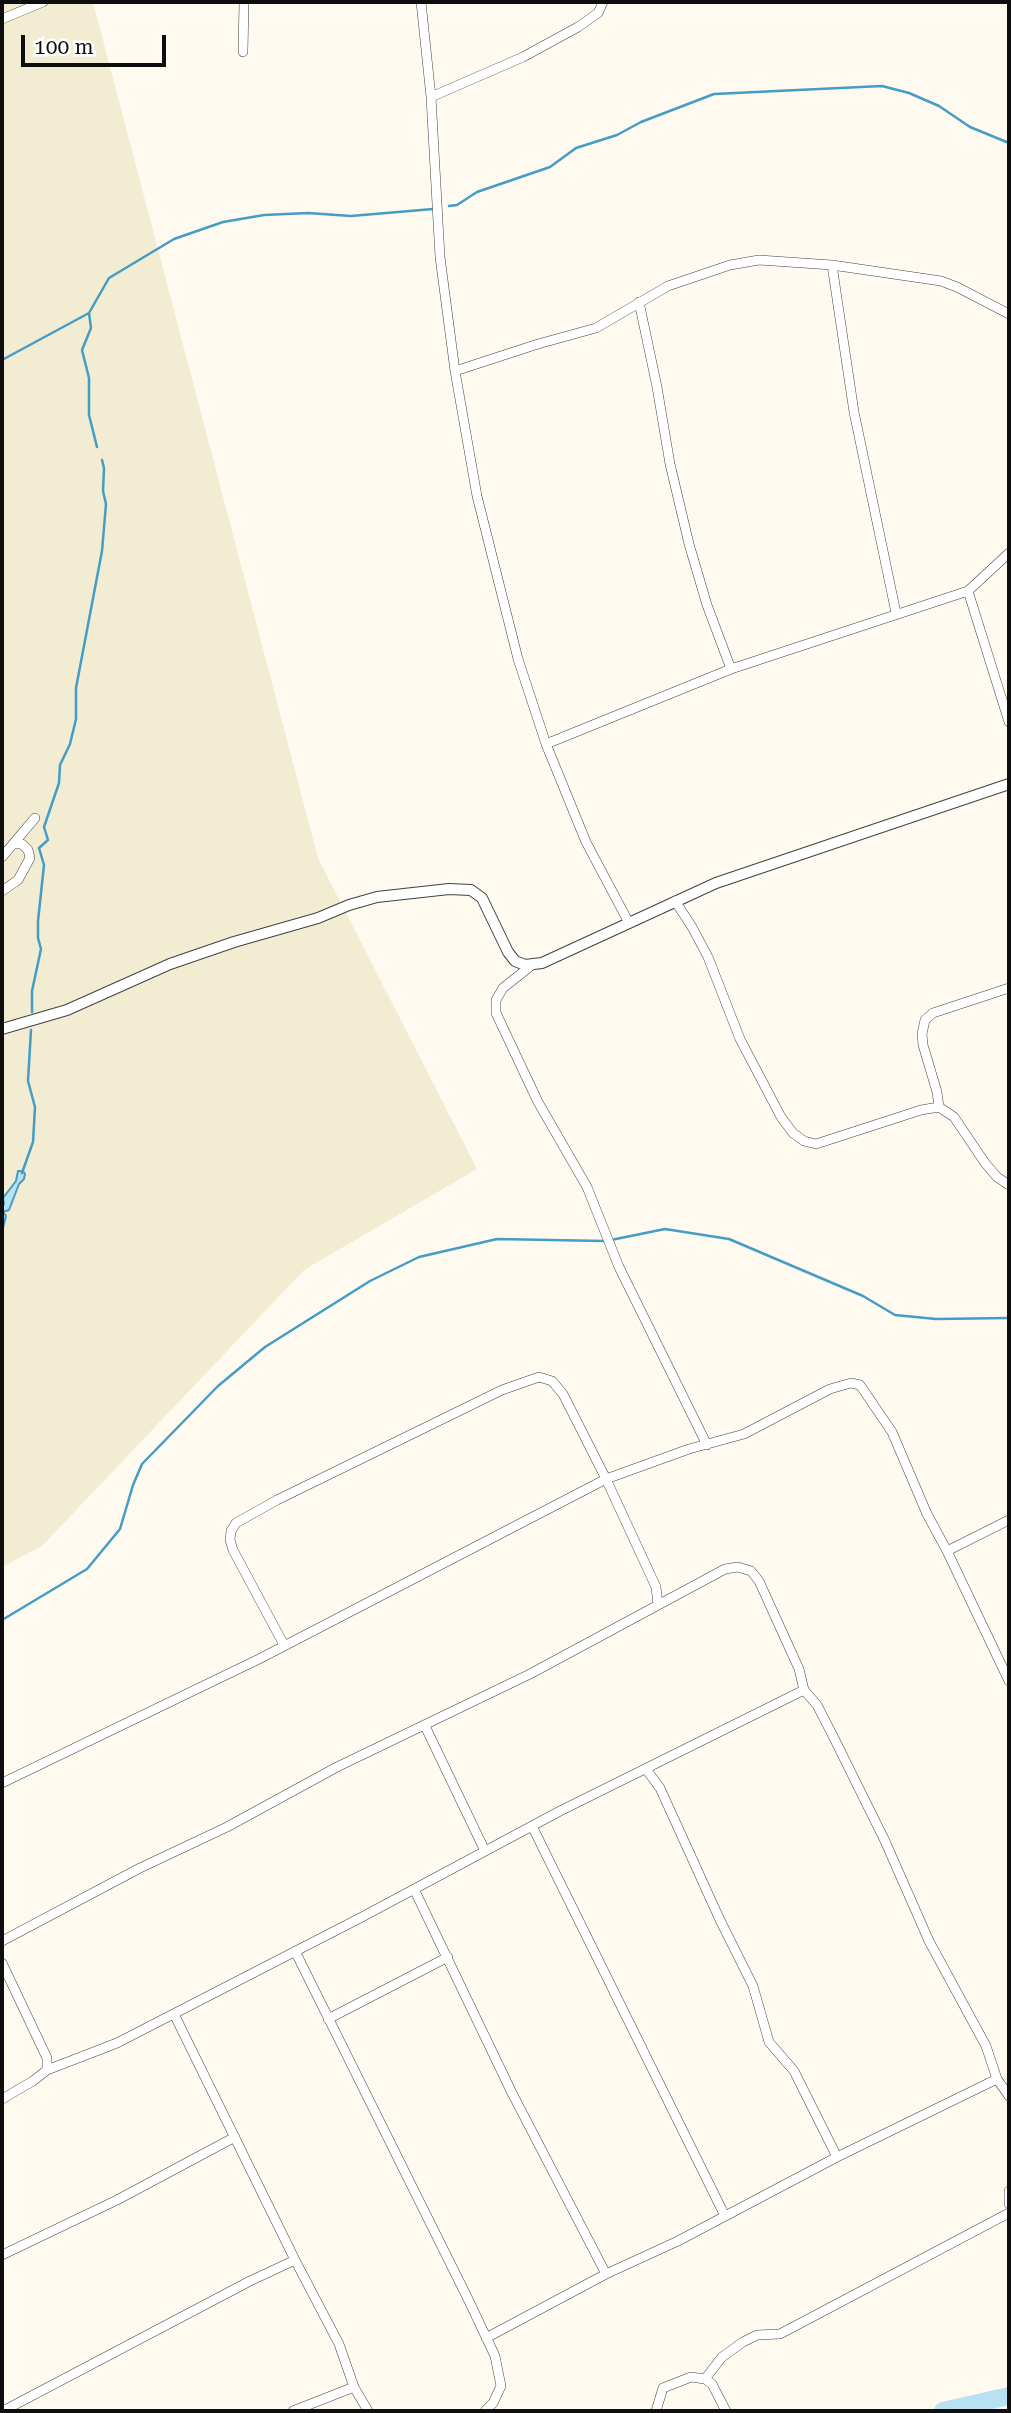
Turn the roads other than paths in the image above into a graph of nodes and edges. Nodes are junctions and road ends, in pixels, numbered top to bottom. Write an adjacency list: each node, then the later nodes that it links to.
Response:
1 (43, 2): 5 (street)
2 (244, 2): 6 (street)
3 (421, 2): 7 (street)
4 (603, 2): 7 (street)
5 (2, 19)
6 (243, 52)
7 (431, 97): 11 (street)
8 (832, 265): 9 (street); 10 (street); 14 (street)
9 (639, 302): 11 (street); 15 (street)
10 (1009, 314)
11 (455, 371): 17 (street)
12 (1009, 553): 13 (street)
13 (968, 591): 14 (street); 16 (street)
14 (896, 613): 15 (street)
15 (731, 669): 17 (street)
16 (1009, 722)
17 (546, 744): 24 (street)
18 (1009, 784): 23 (street)
19 (35, 818): 20 (street)
20 (13, 844): 21 (street); 22 (street)
21 (2, 857)
22 (2, 891)
23 (676, 901): 24 (street); 28 (street)
24 (629, 923): 25 (street)
25 (532, 965): 27 (street); 30 (street)
26 (1009, 988): 28 (street)
27 (2, 1029)
28 (939, 1107): 29 (street)
29 (1009, 1185)
30 (707, 1446): 31 (street); 33 (street)
31 (607, 1479): 34 (street); 35 (street); 35 (street)
32 (1009, 1520): 33 (street)
33 (947, 1551): 36 (street)
34 (657, 1605): 37 (street); 38 (street)
35 (284, 1645): 40 (street)
36 (1009, 1681)
37 (804, 1690): 39 (street); 51 (street)
38 (425, 1726): 42 (street); 44 (street)
39 (646, 1769): 41 (street); 55 (street)
40 (2, 1783)
41 (533, 1826): 42 (street); 59 (street)
42 (485, 1850): 43 (street)
43 (414, 1889): 45 (street); 46 (street)
44 (2, 1941)
45 (295, 1951): 48 (street); 49 (street)
46 (448, 1957): 49 (street); 62 (street)
47 (2, 1963): 50 (street)
48 (174, 2014): 50 (street); 54 (street)
49 (328, 2019): 63 (street)
50 (47, 2070): 53 (street)
51 (997, 2079): 52 (street); 55 (street)
52 (1009, 2096)
53 (2, 2099)
54 (234, 2137): 60 (street); 61 (street)
55 (837, 2157): 59 (street)
56 (1009, 2192): 57 (street)
57 (1009, 2204)
58 (1009, 2213): 64 (street)
59 (725, 2216): 62 (street)
60 (2, 2255)
61 (295, 2260): 65 (street); 66 (street)
62 (606, 2274): 63 (street)
63 (486, 2338): 69 (street)
64 (705, 2379): 70 (street); 71 (street)
65 (354, 2387): 67 (street); 68 (street)
66 (3, 2411)
67 (293, 2411)
68 (368, 2411)
69 (485, 2411)
70 (656, 2411)
71 (726, 2411)

